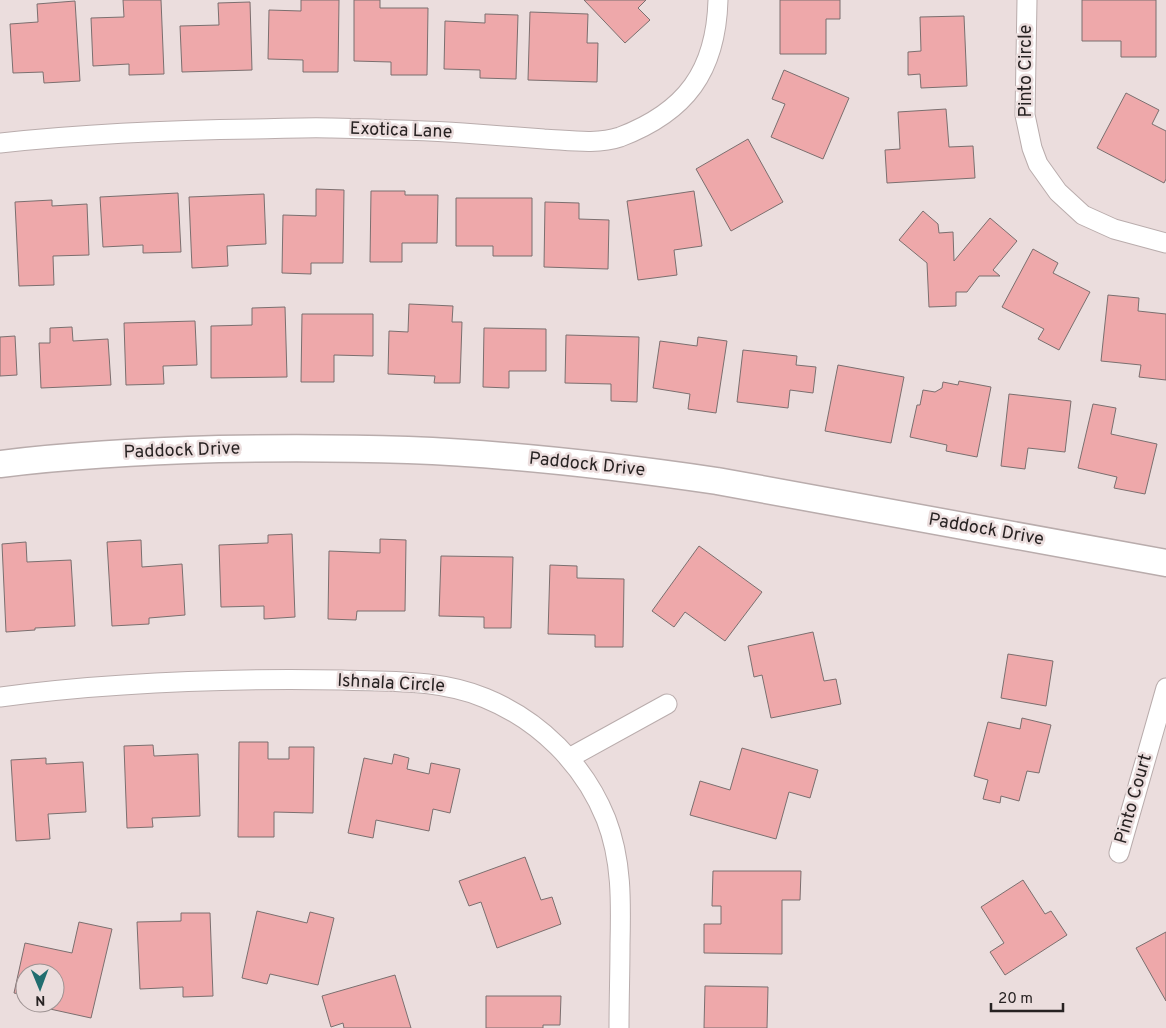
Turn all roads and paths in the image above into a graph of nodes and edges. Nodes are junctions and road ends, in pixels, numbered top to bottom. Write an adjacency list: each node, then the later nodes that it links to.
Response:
1 (718, 0): 3 (street, Exotica Lane)
2 (1027, 0): 4 (street, Pinto Circle)
3 (0, 143)
4 (1166, 243)
5 (0, 464): 6 (street, Paddock Drive)
6 (1166, 563)
7 (1166, 688): 11 (street, Pinto Court)
8 (0, 696): 10 (street, Ishnala Circle)
9 (667, 704): 10 (street)
10 (569, 758): 12 (street, Ishnala Circle)
11 (1119, 853)
12 (619, 1028)

